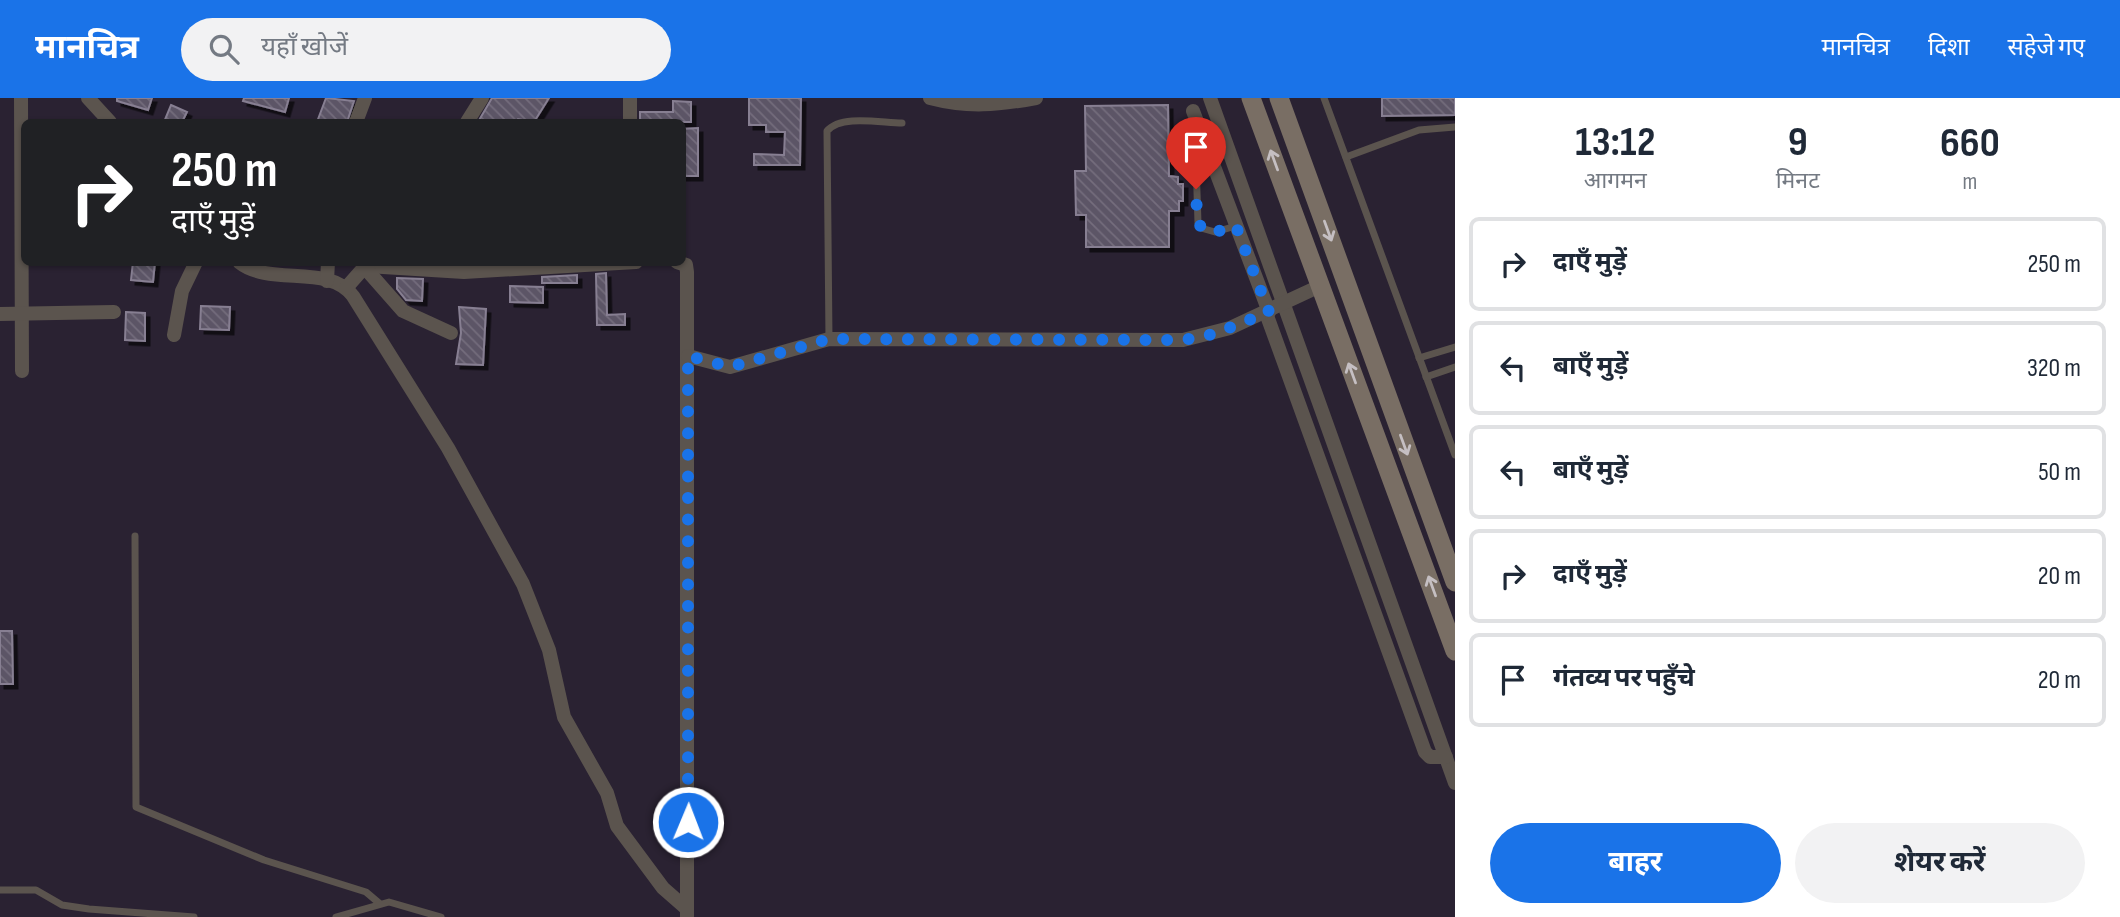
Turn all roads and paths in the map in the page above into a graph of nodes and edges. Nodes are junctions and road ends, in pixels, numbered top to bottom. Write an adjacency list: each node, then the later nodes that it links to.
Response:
1 (21, 98): 13 (street)
2 (89, 98): 14 (street)
3 (365, 98): 15 (street)
4 (482, 98): 16 (street)
5 (630, 98): 17 (street)
6 (930, 98): 7 (street)
7 (1036, 98)
8 (1210, 98): 33 (street)
9 (1251, 98): 31 (street, one-way to 9)
10 (1279, 98): 49 (street, one-way to 49)
11 (1324, 98): 21 (lane)
12 (1193, 111): 20 (street)
13 (21, 119)
14 (107, 119)
15 (357, 119)
16 (469, 119)
17 (630, 119)
18 (902, 123): 40 (lane)
19 (1455, 127): 21 (lane)
20 (1206, 147): 22 (street); 22 (lane)
21 (1346, 157): 43 (lane)
22 (1236, 226): 35 (street)
23 (22, 266): 37 (street)
24 (194, 266): 39 (street)
25 (246, 266): 30 (street)
26 (328, 266): 30 (street)
27 (368, 266): 28 (street); 32 (street); 38 (street)
28 (577, 266)
29 (684, 266): 42 (street)
30 (327, 281): 32 (street)
31 (1320, 286): 33 (street); 50 (street, one-way to 31)
32 (346, 288): 55 (street)
33 (1284, 305): 35 (street); 51 (street)
34 (114, 312): 37 (street)
35 (1268, 312): 40 (street); 51 (street)
36 (0, 314): 37 (street)
37 (22, 314): 45 (street)
38 (451, 333)
39 (174, 335)
40 (829, 339): 42 (street)
41 (1455, 347): 43 (lane)
42 (688, 356): 55 (street)
43 (1419, 358): 46 (lane)
44 (1455, 367): 46 (lane)
45 (22, 372)
46 (1426, 377): 47 (lane)
47 (1455, 456)
48 (135, 536): 54 (lane)
49 (1455, 582)
50 (1455, 650)
51 (1446, 757): 52 (street)
52 (1455, 783)
53 (0, 891): 56 (lane)
54 (379, 903): 57 (lane); 58 (lane)
55 (687, 913)
56 (194, 917)
57 (337, 917)
58 (441, 917)

